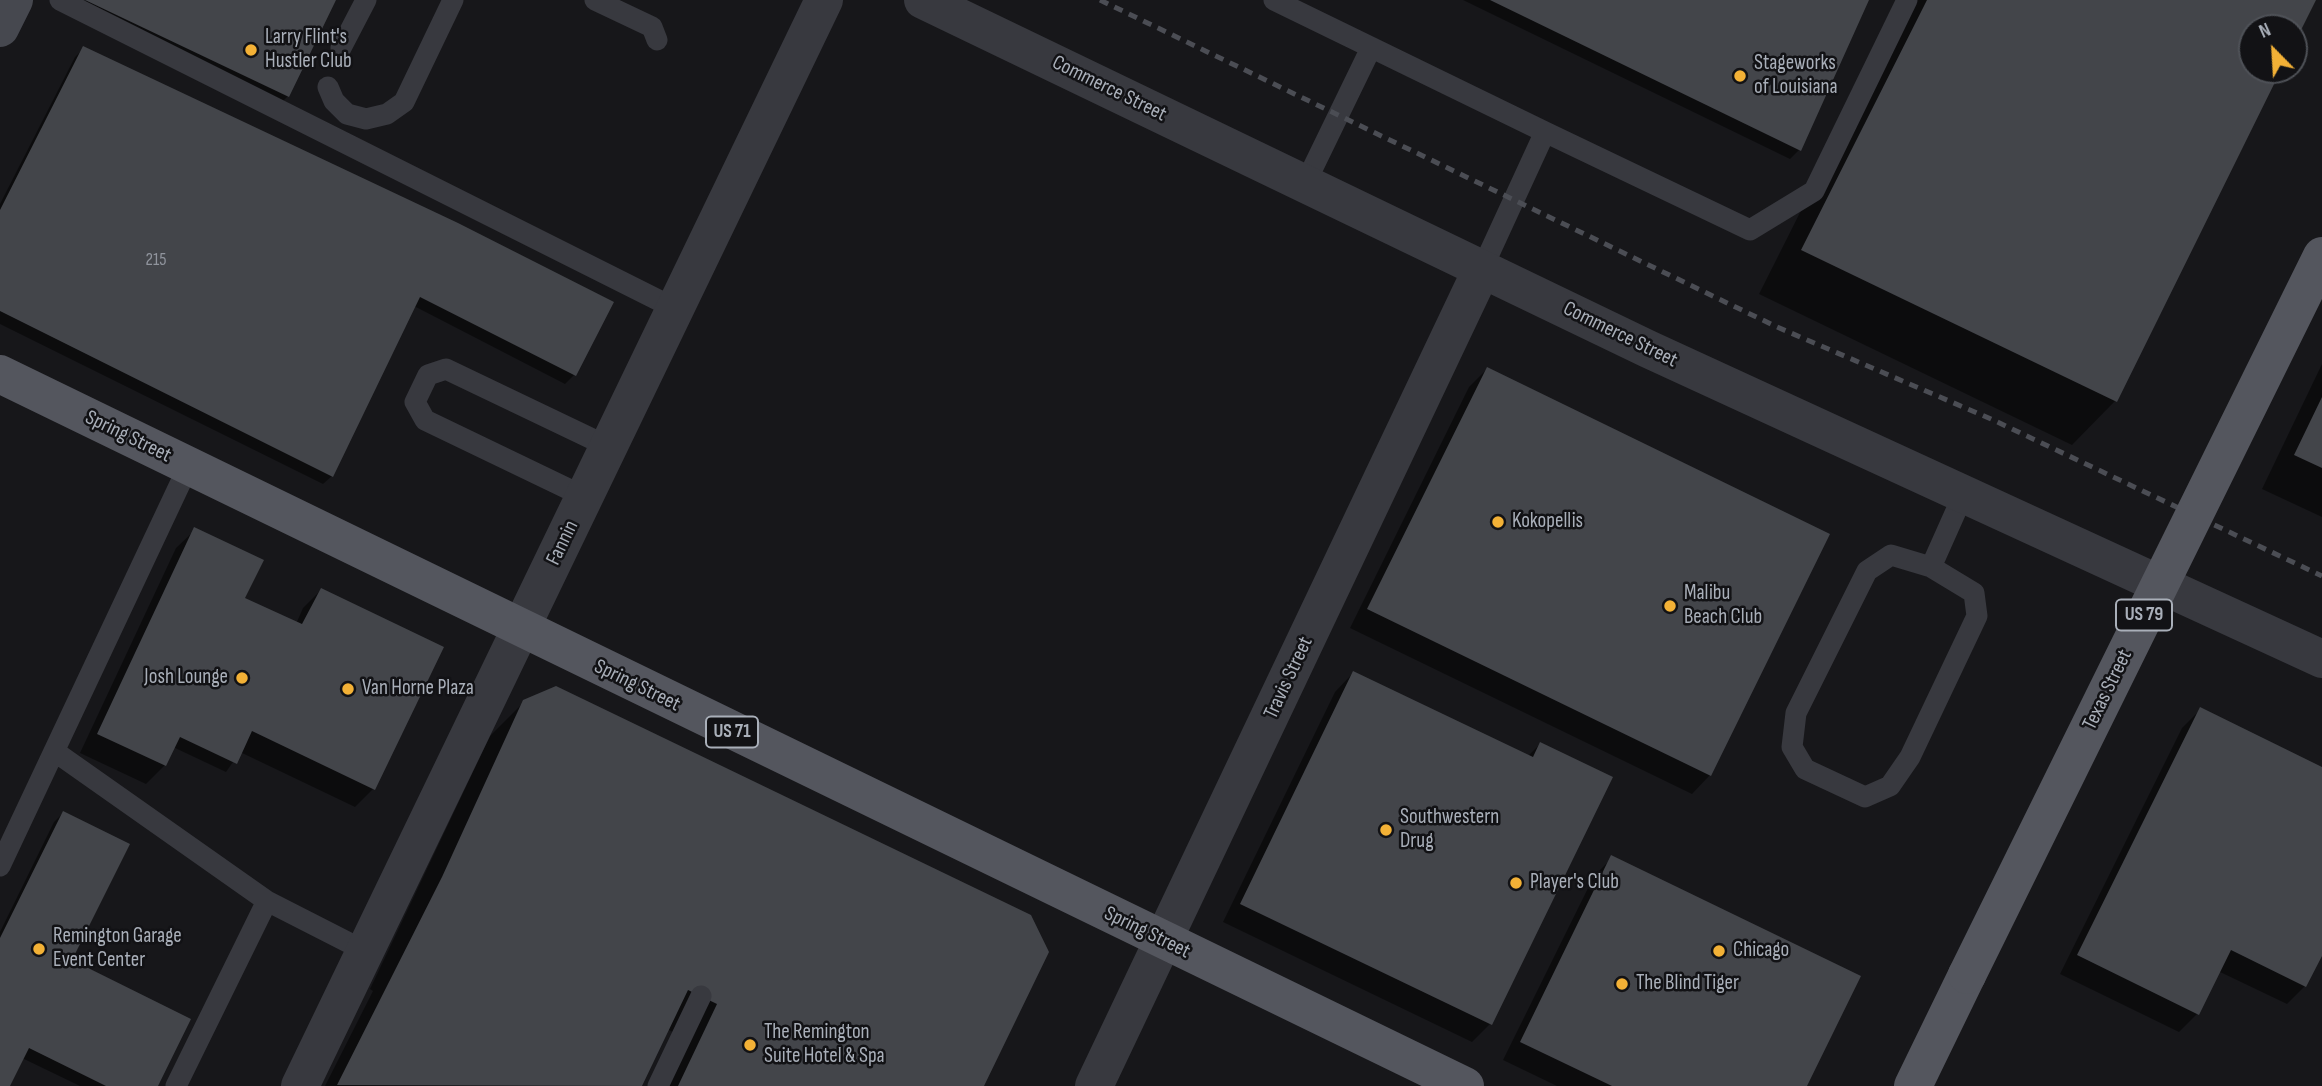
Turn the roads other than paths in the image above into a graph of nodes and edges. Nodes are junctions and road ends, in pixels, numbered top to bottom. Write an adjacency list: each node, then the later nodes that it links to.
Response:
1 (14, 0): 10 (main road)
2 (60, 0): 19 (lane)
3 (366, 0): 12 (lane)
4 (453, 0): 14 (lane)
5 (594, 0): 11 (lane)
6 (824, 0): 19 (street, Fannin)
7 (923, 0): 16 (street, Commerce Street)
8 (1274, 0): 13 (lane)
9 (1907, 0): 15 (lane)
10 (0, 27)
11 (657, 40)
12 (341, 48)
13 (1371, 48): 15 (lane); 16 (lane)
14 (328, 87)
15 (1545, 132): 18 (lane)
16 (1305, 184): 18 (street, Commerce Street)
17 (2322, 256): 39 (main road, Texas Street / US 79, bridge)
18 (1482, 269): 23 (street, Commerce Street); 31 (street, Travis Street)
19 (676, 309): 21 (street, Fannin)
20 (0, 374): 22 (main road, Spring Street / US 71)
21 (609, 447): 24 (street, Fannin); 24 (lane)
22 (188, 467): 26 (main road, Spring Street / US 71); 28 (lane)
23 (1964, 494): 25 (lane); 27 (street, Commerce Street)
24 (585, 498): 26 (street, Fannin)
25 (1931, 567): 25 (lane)
26 (521, 630): 31 (main road, Spring Street / US 71); 32 (street, Fannin)
27 (2322, 659)
28 (54, 751): 29 (lane); 30 (lane)
29 (0, 866)
30 (267, 901): 32 (lane); 34 (lane)
31 (1164, 942): 37 (street, Travis Street); 38 (main road, Spring Street / US 71)
32 (365, 951): 35 (street, Fannin)
33 (701, 996): 36 (lane)
34 (176, 1086)
35 (300, 1086)
36 (658, 1086)
37 (1094, 1086)
38 (1465, 1086)
39 (1913, 1086)

